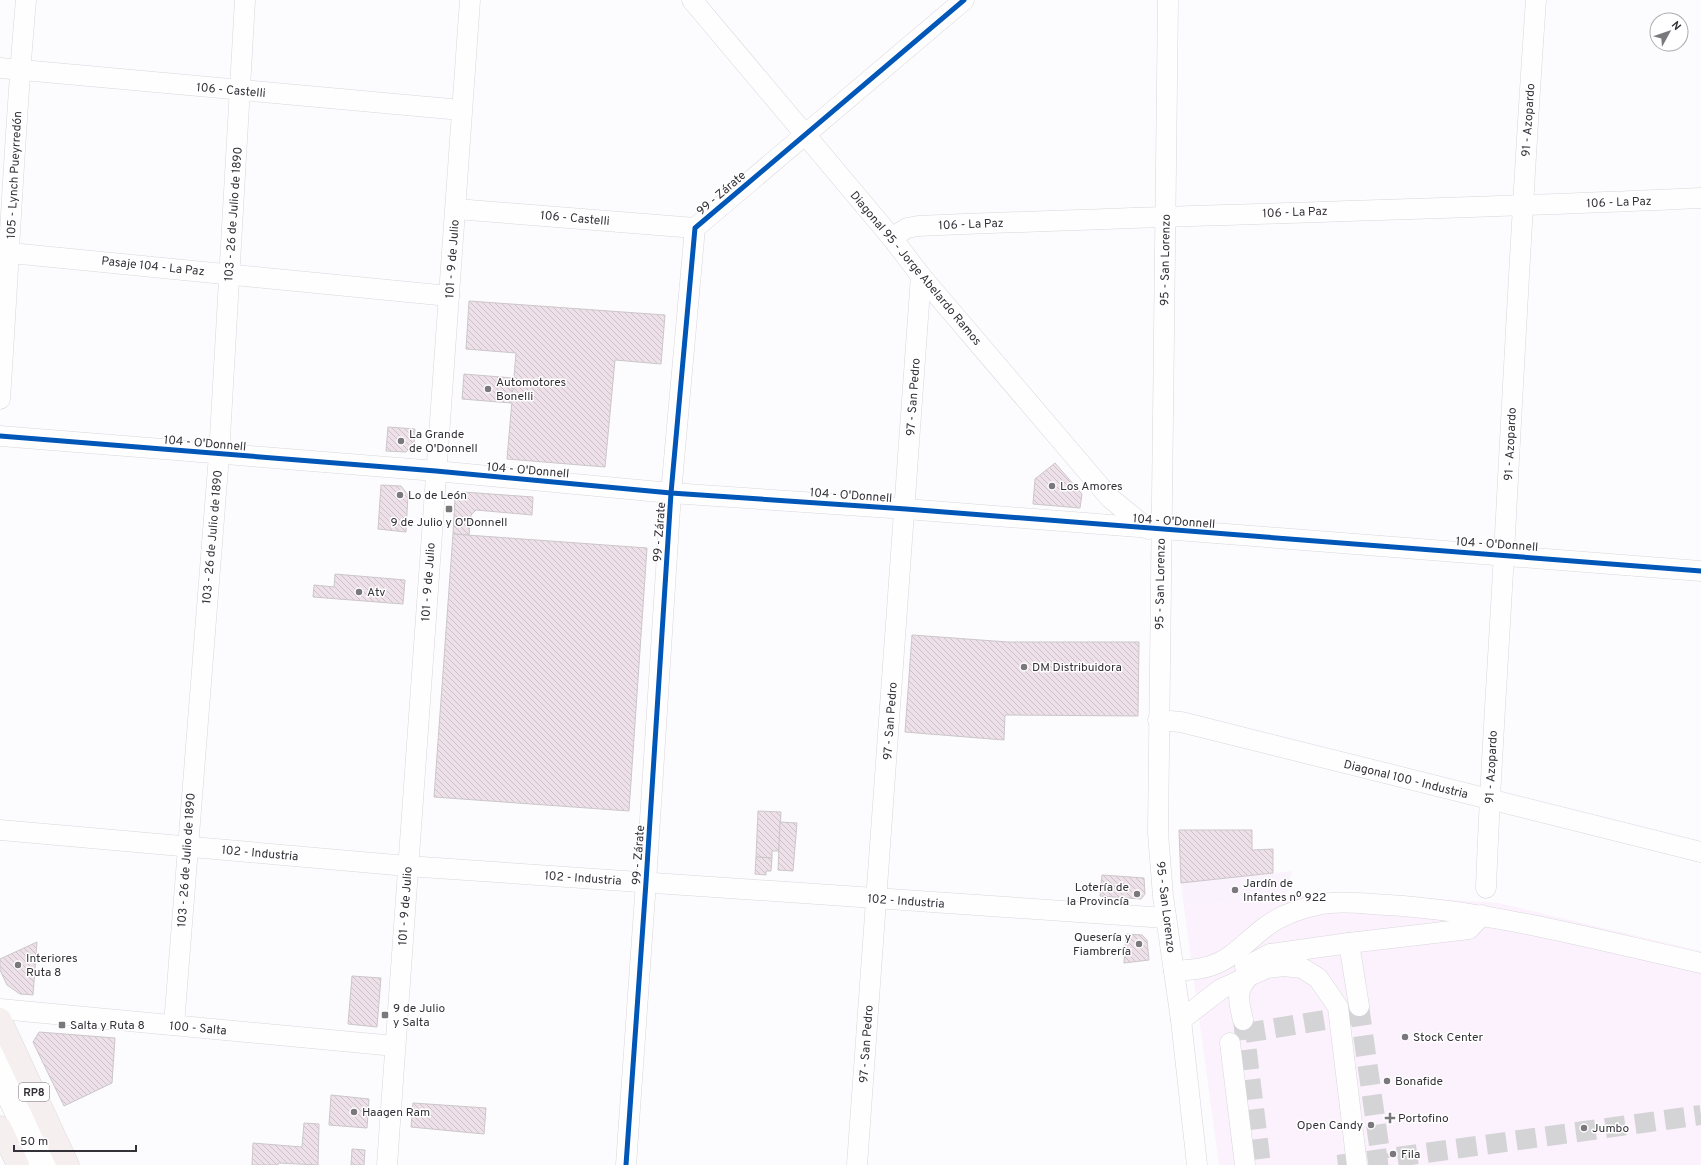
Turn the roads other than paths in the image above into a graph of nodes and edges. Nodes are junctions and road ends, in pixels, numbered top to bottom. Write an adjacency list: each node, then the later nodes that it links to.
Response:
1 (26, 0): 9 (street, 105 - Lynch Pueyrredón)
2 (245, 0): 10 (street, 103 - 26 de Julio de 1890)
3 (470, 0): 11 (street, 101 - 9 de Julio)
4 (692, 0): 12 (street, Diagonal 95 - Jorge Abelardo Ramos)
5 (964, 0): 12 (street, 99 - Zárate)
6 (1168, 0): 16 (street, 95 - San Lorenzo)
7 (1536, 0): 14 (street, 91 - Azopardo)
8 (0, 68): 9 (street, 106 - Castelli)
9 (20, 70): 10 (street, 106 - Castelli); 19 (street, 105 - Lynch Pueyrredón)
10 (241, 91): 11 (street, 106 - Castelli); 20 (street, 103 - 26 de Julio de 1890)
11 (461, 110): 15 (street, 101 - 9 de Julio)
12 (804, 134): 17 (street, 99 - Zárate); 18 (street, Diagonal 95 - Jorge Abelardo Ramos)
13 (1701, 198): 14 (street, 106 - La Paz)
14 (1522, 206): 16 (street, 106 - La Paz); 30 (street, 91 - Azopardo)
15 (456, 209): 17 (street, 106 - Castelli); 22 (street, 101 - 9 de Julio)
16 (1166, 216): 18 (street, 106 - La Paz); 29 (street, 95 - San Lorenzo)
17 (695, 228): 27 (street, 99 - Zárate)
18 (892, 238): 21 (street, Diagonal 95 - Jorge Abelardo Ramos)
19 (5, 252): 20 (street, Pasaje 104 - La Paz); 23 (street, 105 - Lynch Pueyrredón)
20 (229, 274): 22 (street, Pasaje 104 - La Paz); 25 (street, 103 - 26 de Julio de 1890)
21 (921, 276): 28 (street, 97 - San Pedro); 29 (street, Diagonal 95 - Jorge Abelardo Ramos)
22 (449, 296): 26 (street, 101 - 9 de Julio)
23 (0, 399)
24 (0, 436): 25 (street, 104 - O'Donnell)
25 (219, 454): 26 (street, 104 - O'Donnell); 35 (street, 103 - 26 de Julio de 1890)
26 (436, 471): 27 (street, 104 - O'Donnell); 37 (street, 101 - 9 de Julio)
27 (671, 493): 28 (street, 104 - O'Donnell); 38 (street, 99 - Zárate)
28 (906, 509): 29 (street, 104 - O'Donnell); 40 (street, 97 - San Pedro)
29 (1154, 529): 30 (street, 104 - O'Donnell); 32 (street, 95 - San Lorenzo)
30 (1504, 554): 31 (street, 104 - O'Donnell); 33 (street, 91 - Azopardo)
31 (1701, 571)
32 (1158, 720): 33 (street, Diagonal 100 - Industria); 42 (street, 95 - San Lorenzo)
33 (1489, 800): 36 (street, Diagonal 100 - Industria); 39 (street, 91 - Azopardo)
34 (0, 830): 35 (street, 102 - Industria)
35 (187, 847): 37 (street, 102 - Industria); 53 (street, 103 - 26 de Julio de 1890)
36 (1701, 852)
37 (407, 866): 38 (street, 102 - Industria); 55 (street, 101 - 9 de Julio)
38 (646, 882): 40 (street, 102 - Industria); 64 (street, 99 - Zárate)
39 (1486, 888)
40 (878, 899): 42 (street, 102 - Industria); 65 (street, 97 - San Pedro)
41 (1482, 915): 43 (street); 44 (street); 45 (street)
42 (1166, 918): 45 (street, 95 - San Lorenzo)
43 (1349, 943): 47 (street); 48 (street)
44 (1701, 963)
45 (1174, 971): 51 (street, 95 - San Lorenzo)
46 (1251, 974): 47 (street); 52 (street); 68 (street)
47 (1221, 989): 51 (street)
48 (1359, 1006)
49 (0, 1009): 53 (street, 100 - Salta)
50 (0, 1019): 62 (main road, RP8)
51 (1181, 1020): 66 (street, 95 - San Lorenzo)
52 (1243, 1020)
53 (174, 1025): 55 (street, 100 - Salta)
54 (1230, 1043): 67 (street)
55 (396, 1046): 63 (street, 101 - 9 de Julio)
56 (0, 1048): 61 (street)
57 (0, 1082): 60 (street)
58 (0, 1127): 59 (main road)
59 (18, 1165)
60 (40, 1165)
61 (56, 1165)
62 (68, 1165)
63 (387, 1165)
64 (626, 1165)
65 (857, 1165)
66 (1197, 1165)
67 (1245, 1165)
68 (1357, 1165)

